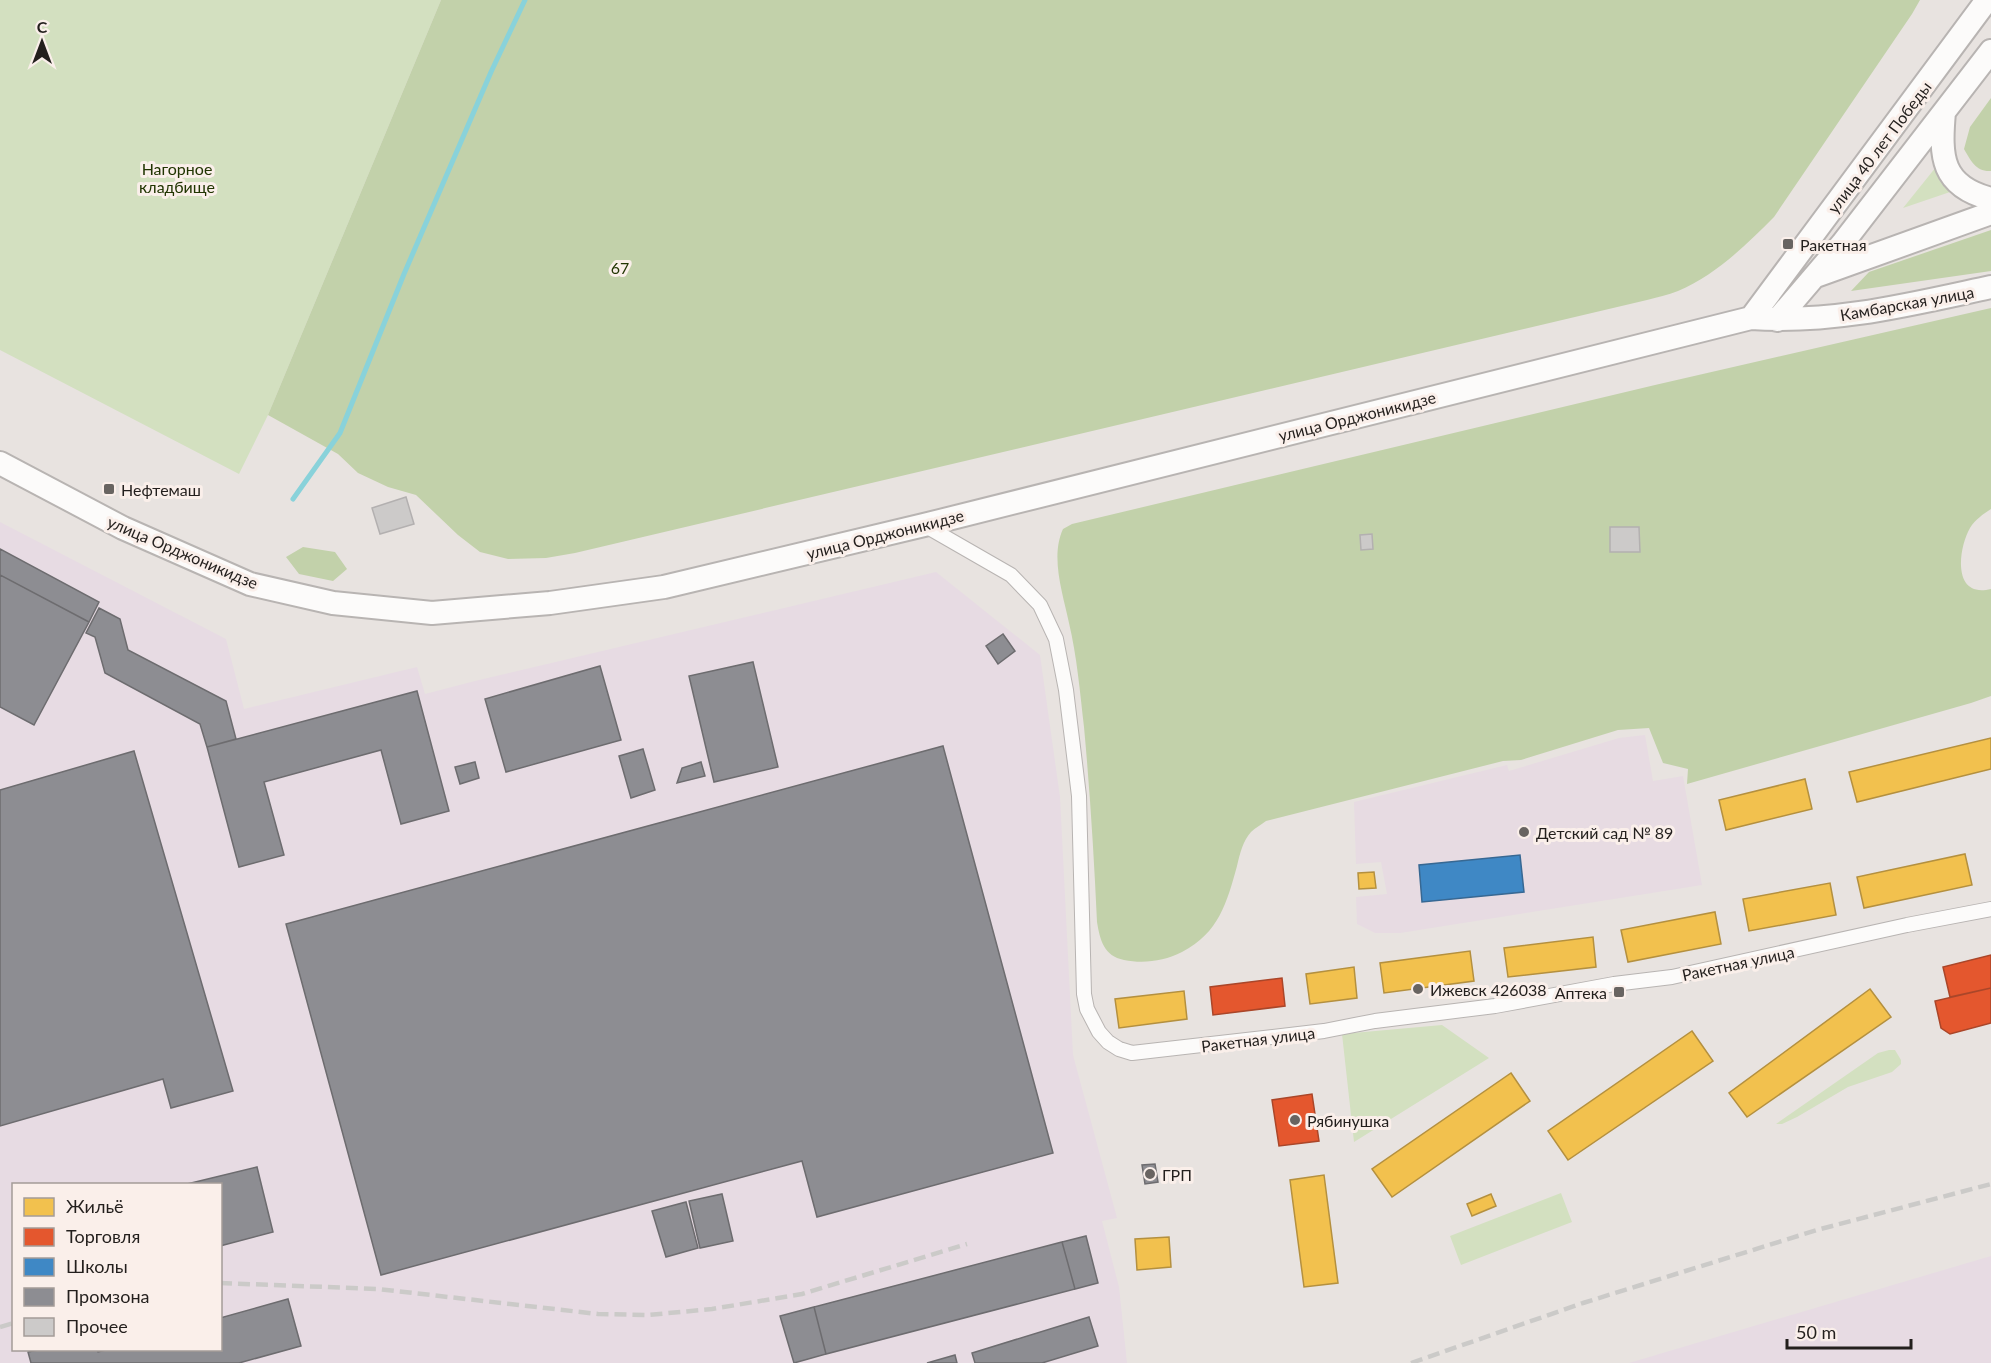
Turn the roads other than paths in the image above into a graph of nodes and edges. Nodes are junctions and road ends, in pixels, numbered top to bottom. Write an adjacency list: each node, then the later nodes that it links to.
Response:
1 (1987, 0): 6 (main road, улица 40 лет Победы)
2 (1991, 51): 3 (main road, улица 40 лет Победы)
3 (1944, 112): 4 (main road); 7 (main road, улица 40 лет Победы)
4 (1991, 200)
5 (1991, 213): 8 (main road)
6 (1819, 227): 7 (main road); 10 (main road, улица 40 лет Победы)
7 (1842, 244): 8 (main road, улица 40 лет Победы)
8 (1814, 277): 10 (main road); 12 (main road, улица 40 лет Победы)
9 (1991, 287): 12 (main road, Камбарская улица)
10 (1770, 294): 11 (main road)
11 (1751, 318): 12 (main road, Камбарская улица); 14 (main road, улица Орджоникидзе)
12 (1777, 320)
13 (0, 463): 14 (main road, улица Орджоникидзе)
14 (924, 525): 15 (street, Ракетная улица)
15 (1991, 909)

